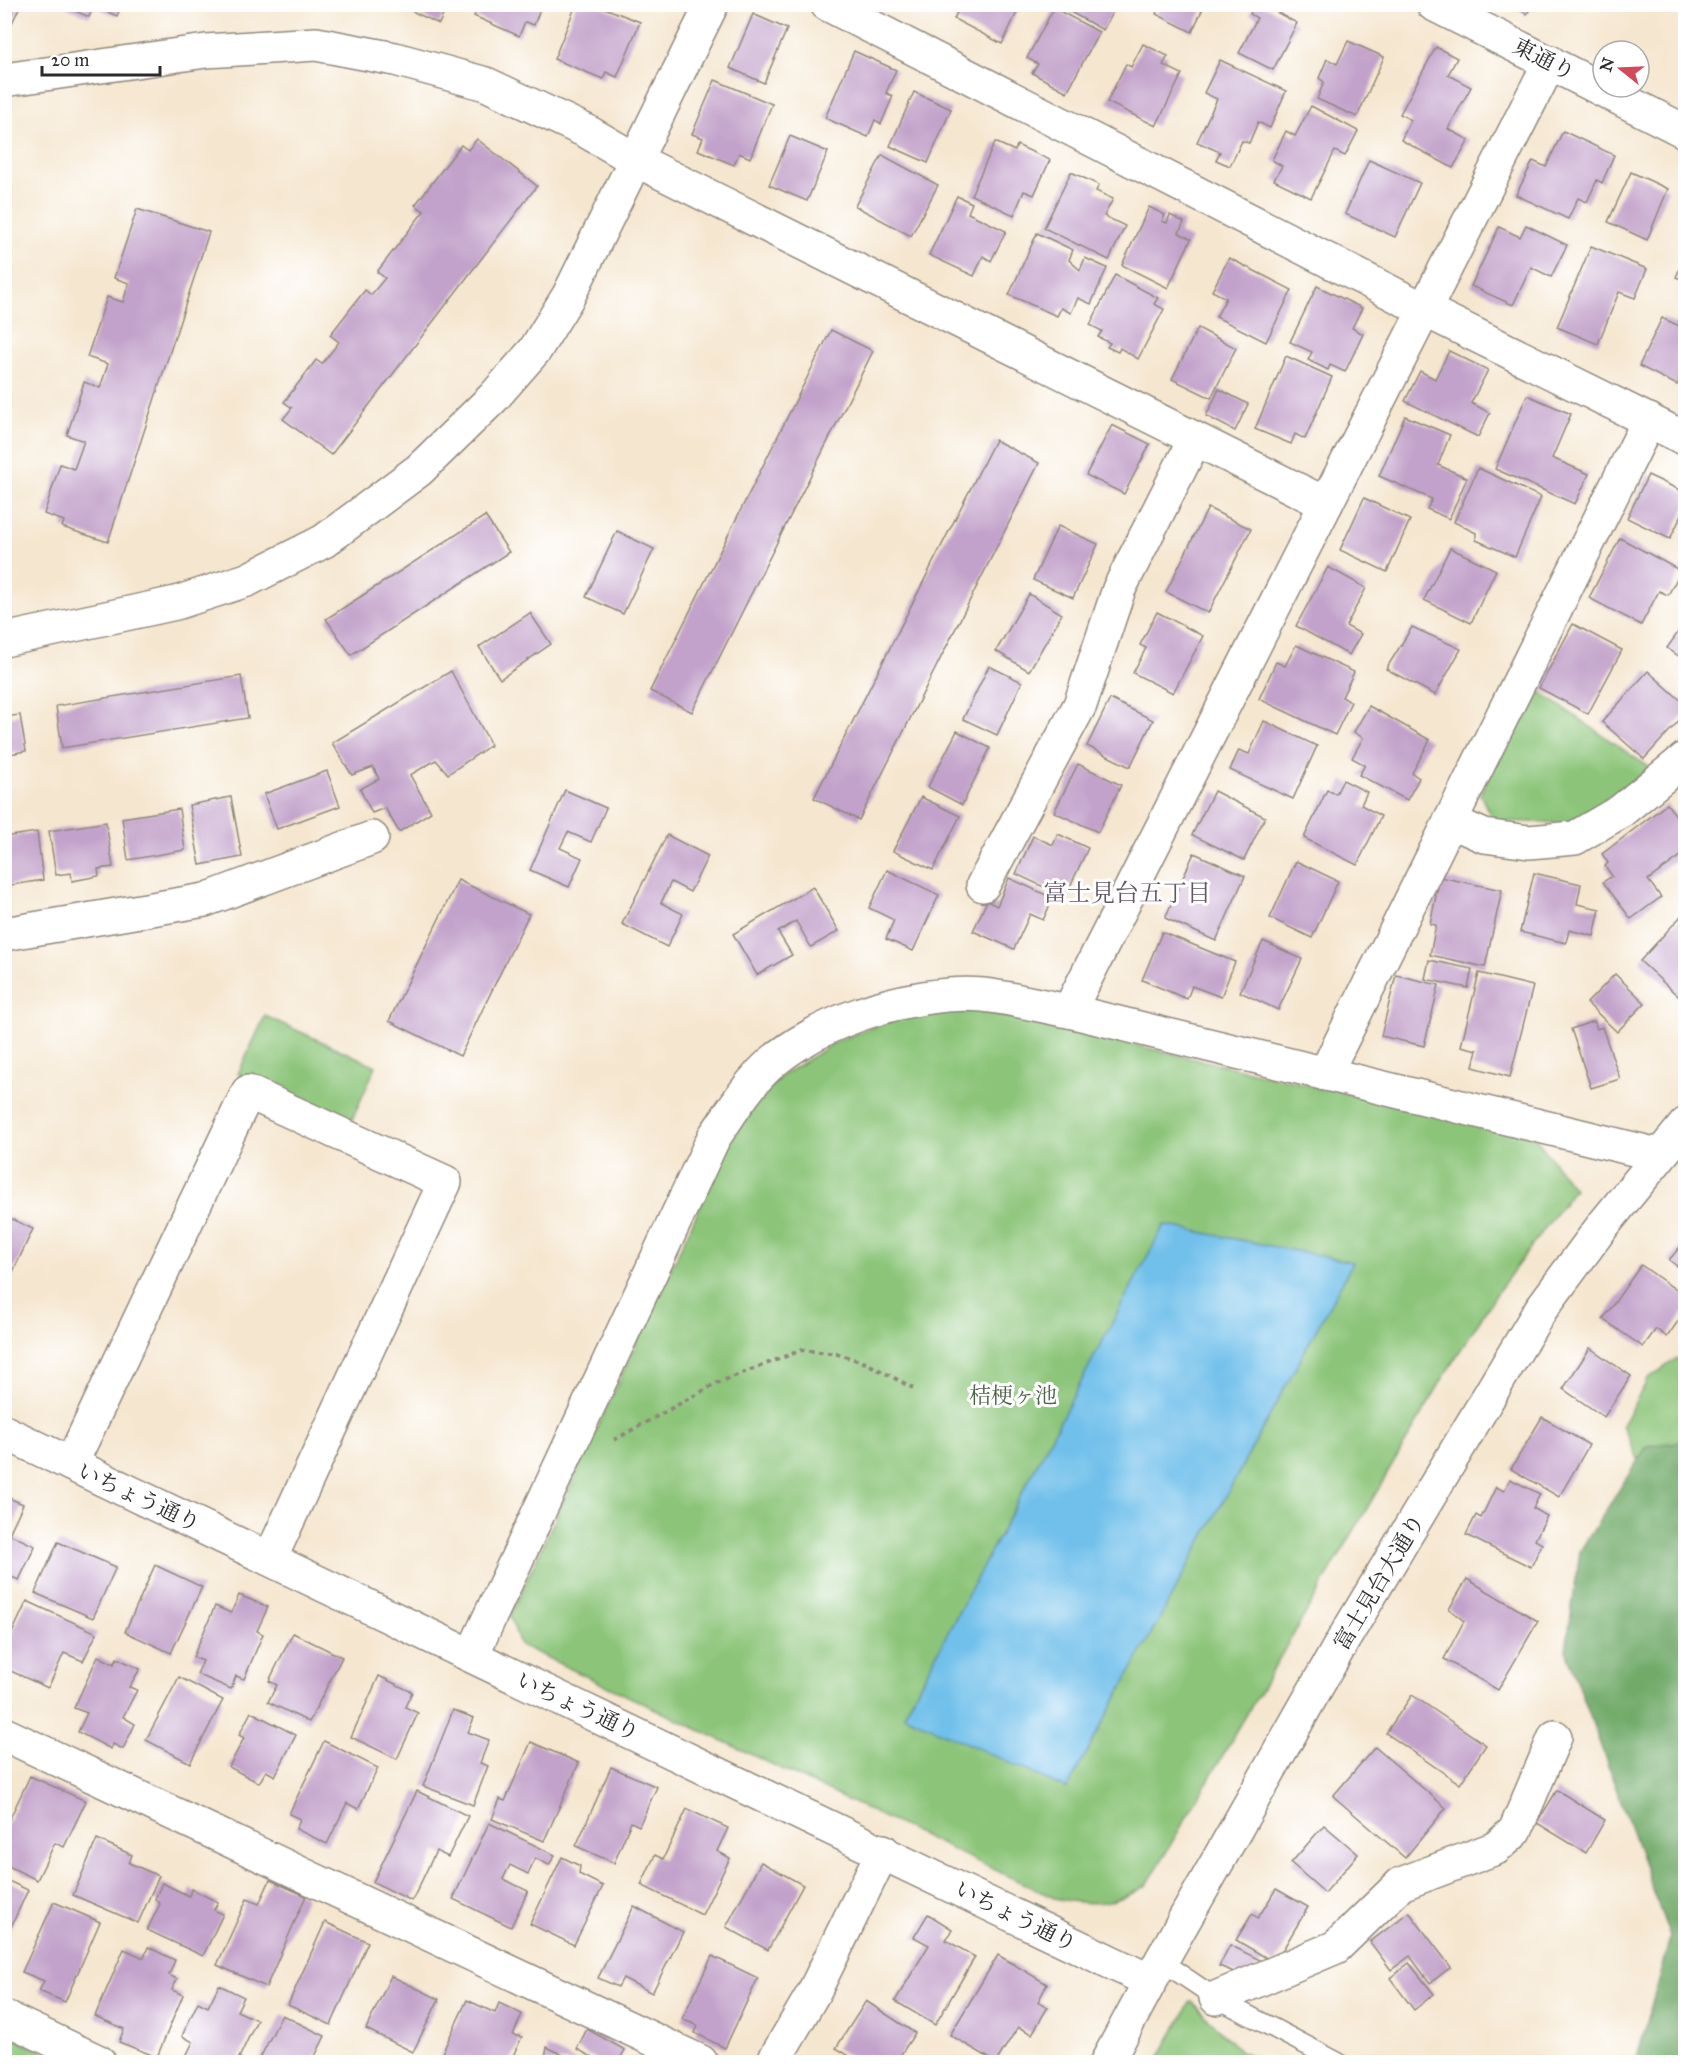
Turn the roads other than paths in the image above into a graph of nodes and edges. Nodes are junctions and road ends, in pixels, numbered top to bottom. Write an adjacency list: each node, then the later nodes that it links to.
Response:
1 (712, 4): 7 (street)
2 (826, 4): 8 (street)
3 (1433, 4): 4 (street, 東通り)
4 (1550, 62): 6 (street, 東通り); 8 (street)
5 (4, 80): 7 (street)
6 (1686, 132)
7 (636, 160): 10 (street); 13 (street)
8 (1425, 310): 9 (street); 12 (street)
9 (1648, 420): 11 (street); 15 (street)
10 (1195, 439): 12 (street); 17 (street)
11 (1686, 439)
12 (1326, 504): 19 (street)
13 (4, 640)
14 (1686, 758): 15 (street)
15 (1450, 821): 20 (street)
16 (372, 838): 18 (street)
17 (983, 885)
18 (4, 934)
19 (1069, 1011): 20 (street); 26 (street)
20 (1325, 1074): 22 (street)
21 (1686, 1124): 22 (street, 富士見台大通り)
22 (1658, 1155): 30 (street, 富士見台大通り)
23 (4, 1432): 24 (street, いちょう通り)
24 (70, 1464): 25 (street, いちょう通り); 25 (street)
25 (270, 1559): 26 (street, いちょう通り)
26 (472, 1655): 29 (street, いちょう通り)
27 (4, 1734): 34 (street)
28 (1554, 1737): 31 (street)
29 (884, 1851): 30 (street, いちょう通り); 35 (street)
30 (1156, 1971): 31 (lane); 36 (street, 富士見台大通り)
31 (1215, 1998): 37 (lane)
32 (4, 2017): 33 (street)
33 (99, 2062)
34 (701, 2062)
35 (773, 2062)
36 (1107, 2062)
37 (1338, 2062)

